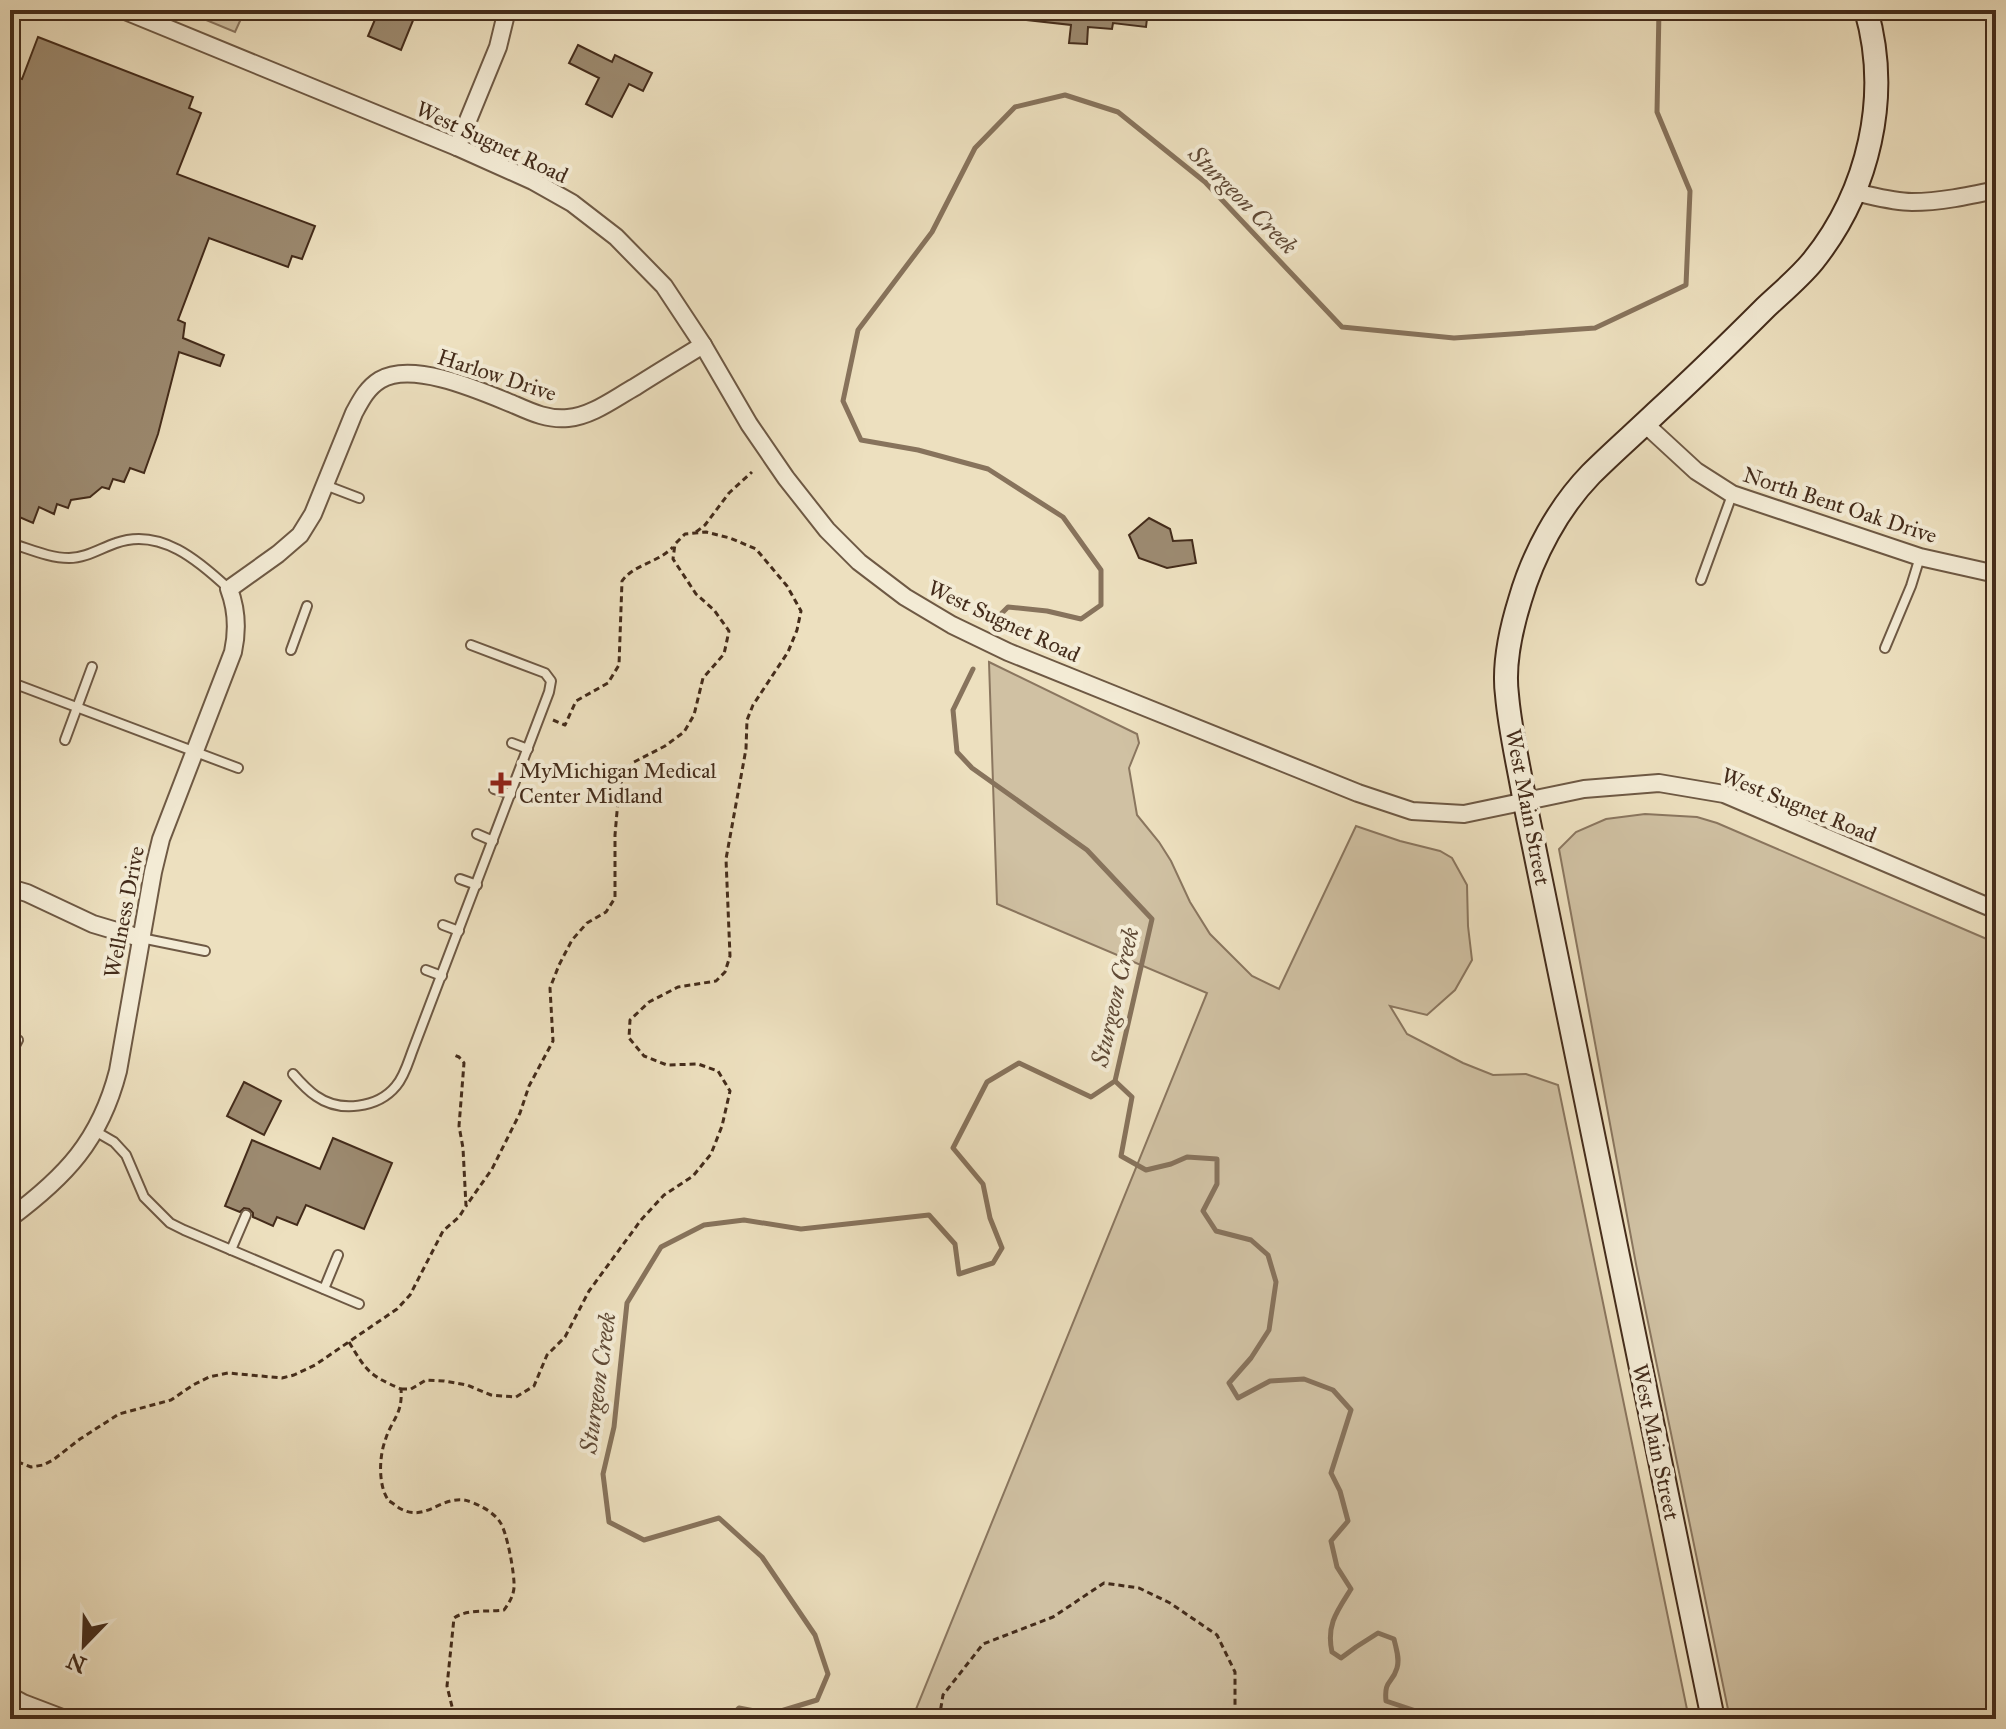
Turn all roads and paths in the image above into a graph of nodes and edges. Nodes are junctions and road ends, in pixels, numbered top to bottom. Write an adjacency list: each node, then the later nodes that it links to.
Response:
1 (123, 10): 4 (street, West Sugnet Road)
2 (507, 10): 4 (street)
3 (1866, 10): 6 (street, West Main Street)
4 (457, 147): 7 (street, West Sugnet Road)
5 (1996, 190): 6 (street)
6 (1854, 192): 8 (street, West Main Street)
7 (703, 345): 10 (street, Harlow Drive); 35 (street, West Sugnet Road)
8 (1645, 424): 11 (street, North Bent Oak Drive); 35 (street, West Main Street)
9 (752, 472): 13 (path)
10 (325, 485): 12 (lane); 19 (street, Harlow Drive)
11 (1732, 494): 16 (street, North Bent Oak Drive); 18 (lane)
12 (359, 498)
13 (696, 532): 14 (path); 61 (path)
14 (675, 544): 27 (path); 53 (path)
15 (11, 547): 19 (lane)
16 (1920, 557): 17 (street, North Bent Oak Drive); 22 (lane)
17 (1996, 574)
18 (1701, 580)
19 (229, 589): 31 (street, Wellness Drive)
20 (307, 606): 23 (lane)
21 (471, 645): 30 (lane)
22 (1885, 648)
23 (291, 650)
24 (92, 667): 26 (lane)
25 (10, 682): 26 (lane)
26 (78, 708): 28 (lane); 31 (lane)
27 (553, 720)
28 (65, 740)
29 (512, 743): 30 (lane)
30 (528, 749): 34 (lane)
31 (195, 751): 32 (lane); 44 (street, Wellness Drive)
32 (238, 768)
33 (494, 789): 34 (lane)
34 (511, 794): 37 (lane)
35 (1525, 803): 41 (street, West Sugnet Road); 68 (street, West Main Street)
36 (477, 834): 37 (lane)
37 (493, 841): 39 (lane)
38 (460, 879): 39 (lane)
39 (477, 885): 43 (lane)
40 (10, 888): 44 (street)
41 (1996, 910)
42 (443, 925): 43 (lane)
43 (459, 931): 47 (lane)
44 (140, 938): 45 (lane); 52 (street, Wellness Drive)
45 (205, 951)
46 (426, 970): 47 (lane)
47 (442, 976): 51 (lane)
48 (18, 1040): 50 (lane)
49 (452, 1054): 53 (path)
50 (10, 1055)
51 (293, 1074)
52 (95, 1131): 55 (street, Wellness Drive); 56 (lane)
53 (466, 1206): 60 (path)
54 (246, 1215): 56 (lane)
55 (10, 1218)
56 (231, 1250): 58 (lane)
57 (338, 1255): 58 (lane)
58 (324, 1289): 59 (lane)
59 (359, 1304)
60 (349, 1342): 61 (path); 62 (path)
61 (401, 1389): 65 (path)
62 (10, 1455)
63 (10, 1696): 64 (street)
64 (65, 1719)
65 (455, 1719)
66 (939, 1719): 67 (path)
67 (1235, 1719)
68 (1713, 1719)

